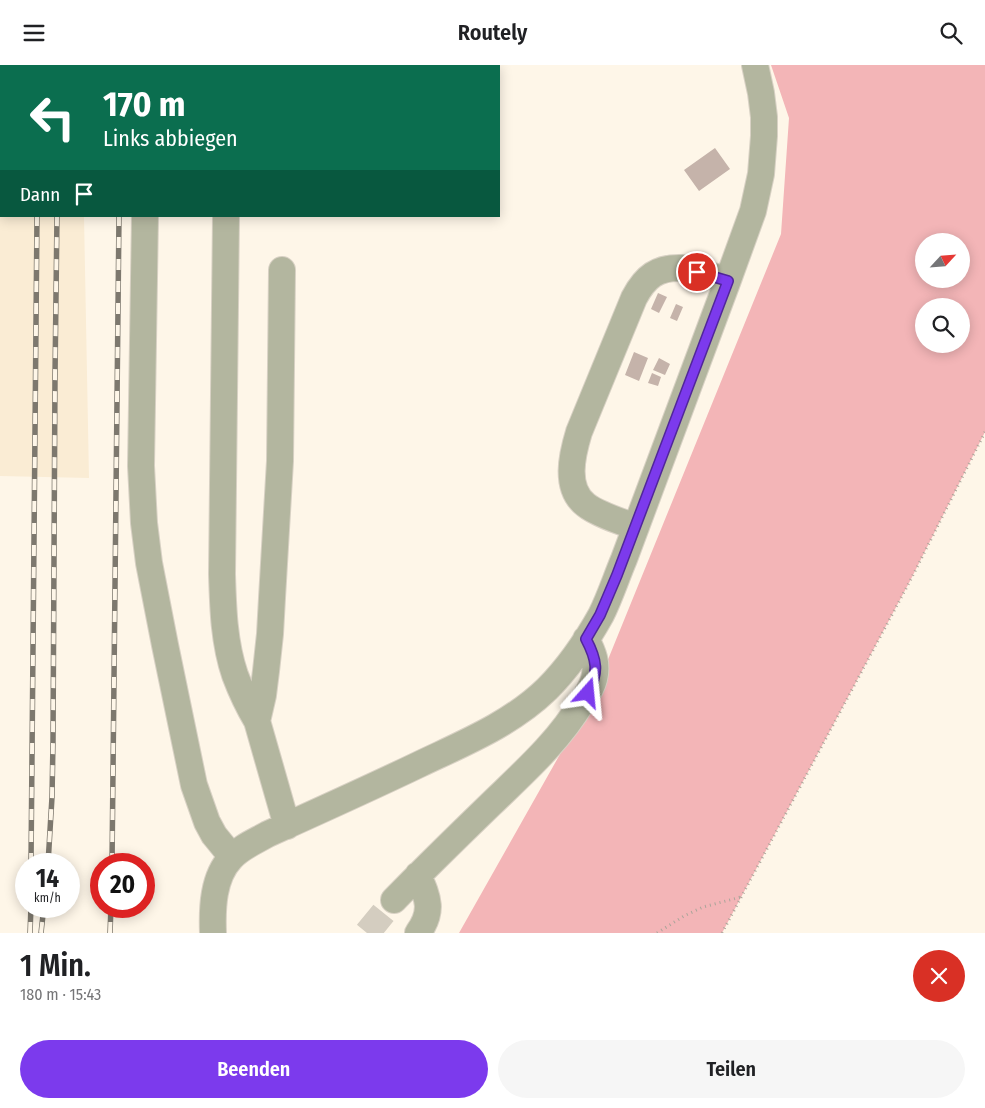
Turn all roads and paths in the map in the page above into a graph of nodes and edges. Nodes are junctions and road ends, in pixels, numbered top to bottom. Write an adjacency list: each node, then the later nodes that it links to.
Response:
1 (755, 65): 5 (lane)
2 (145, 217): 11 (lane)
3 (226, 217): 9 (lane)
4 (282, 270): 9 (lane)
5 (728, 281): 7 (lane); 7 (lane)
6 (985, 432): 13 (path)
7 (636, 527): 8 (lane)
8 (586, 639): 10 (lane); 12 (lane)
9 (256, 721): 10 (lane)
10 (286, 826): 11 (lane)
11 (232, 857): 15 (lane)
12 (418, 875): 14 (lane); 16 (lane)
13 (742, 897): 17 (path); 18 (path)
14 (394, 900)
15 (213, 933)
16 (418, 933)
17 (657, 933)
18 (722, 933)

